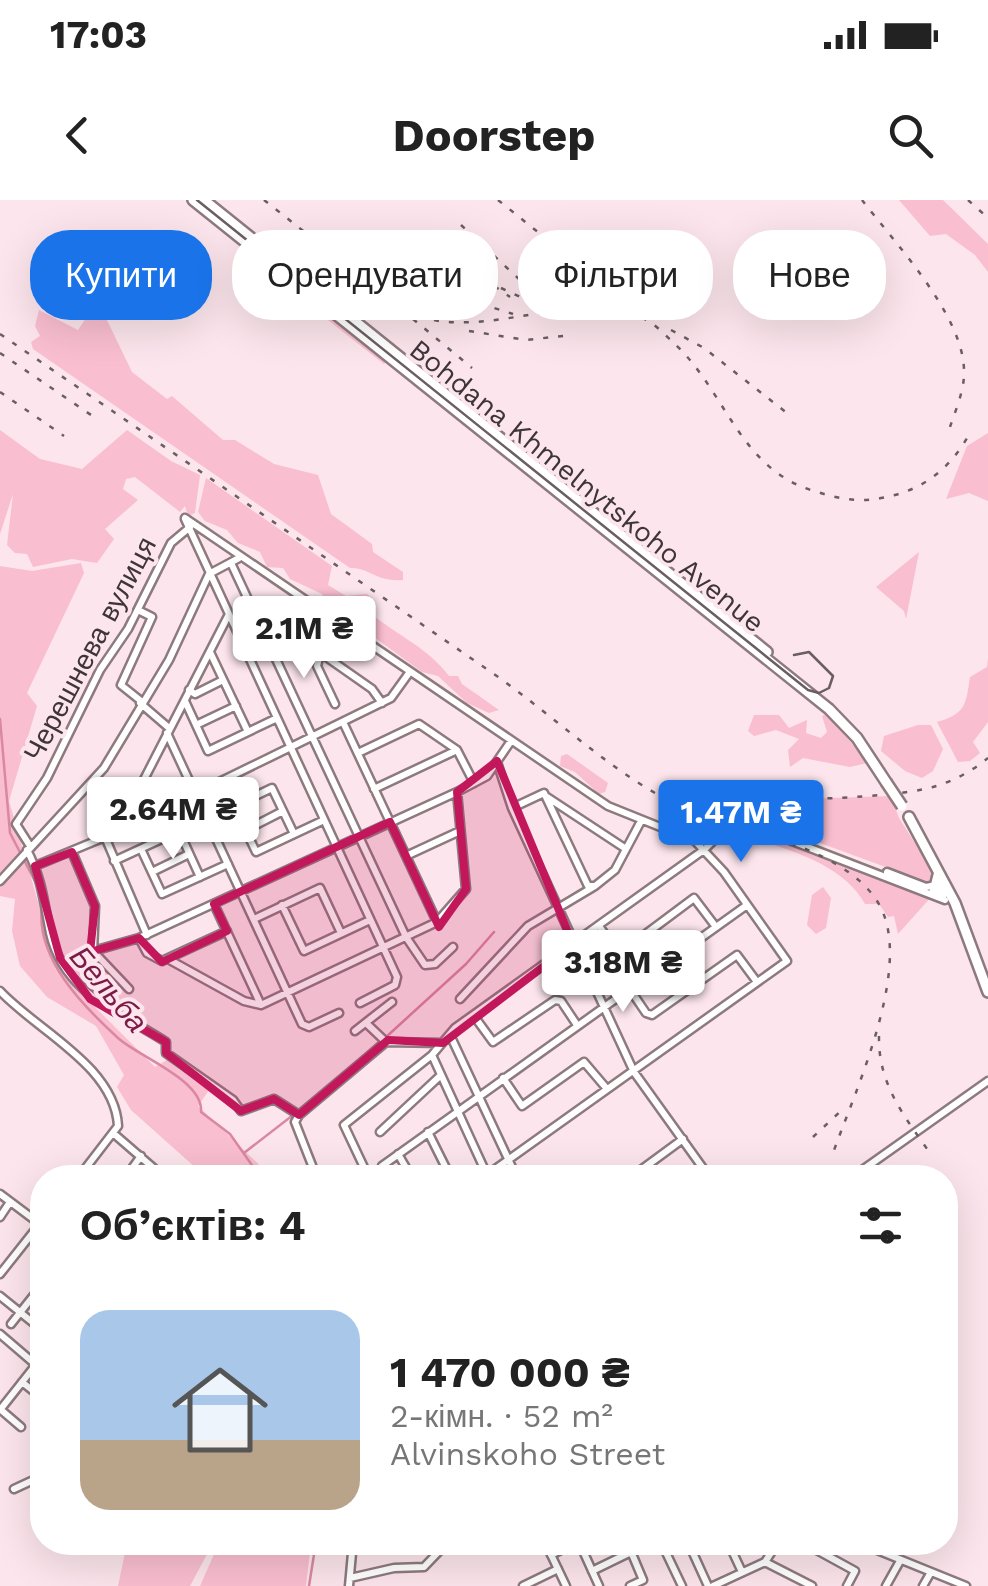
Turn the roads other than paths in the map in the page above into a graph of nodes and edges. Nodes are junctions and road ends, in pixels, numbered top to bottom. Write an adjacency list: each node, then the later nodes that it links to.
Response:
1 (193, 200): 27 (main road, Bohdana Khmelnytskoho Avenue)
2 (204, 200): 27 (main road, Bohdana Khmelnytskoho Avenue)
3 (185, 518): 4 (street)
4 (191, 526): 5 (street); 7 (street); 9 (street, Черешнева вулиця)
5 (239, 558): 6 (street); 13 (street)
6 (231, 562): 7 (street); 8 (street)
7 (209, 574): 10 (street); 17 (street)
8 (250, 603): 12 (street); 26 (street)
9 (138, 610): 17 (street); 56 (street, Черешнева вулиця)
10 (228, 616): 11 (street); 21 (street)
11 (209, 652): 14 (street); 15 (street)
12 (320, 653): 18 (street); 19 (street)
13 (409, 673): 18 (street); 28 (street)
14 (223, 680): 15 (street); 20 (street)
15 (189, 690): 16 (street)
16 (184, 700): 23 (street); 24 (street)
17 (140, 702): 24 (street); 56 (street)
18 (382, 703): 22 (street)
19 (335, 704)
20 (236, 706): 23 (street); 25 (street)
21 (275, 720): 25 (street); 29 (street)
22 (343, 722): 26 (street); 31 (street)
23 (196, 726): 25 (street)
24 (168, 730): 35 (street); 48 (street)
25 (248, 732)
26 (312, 736): 29 (street); 51 (street)
27 (855, 736): 67 (main road, Bohdana Khmelnytskoho Avenue, bridge)
28 (511, 741): 32 (street); 44 (street)
29 (288, 747): 35 (street); 43 (street)
30 (457, 750): 31 (street); 33 (street); 34 (street)
31 (358, 753): 34 (street)
32 (497, 761): 33 (street); 39 (street)
33 (474, 783): 36 (street)
34 (374, 789): 45 (street)
35 (194, 791): 41 (street); 48 (street)
36 (457, 792): 45 (street); 47 (street)
37 (546, 797): 39 (street); 54 (street); 66 (street)
38 (234, 806): 40 (street); 41 (street); 46 (street)
39 (512, 808): 72 (street)
40 (283, 811): 46 (street); 49 (street)
41 (207, 818): 61 (street)
42 (736, 818): 55 (street); 67 (street); 67 (street)
43 (322, 820): 49 (street); 52 (street)
44 (641, 820): 54 (street); 55 (street)
45 (390, 822): 51 (street); 59 (street)
46 (246, 830): 49 (street)
47 (460, 831): 59 (street); 75 (street)
48 (117, 832): 50 (street)
49 (294, 834)
50 (105, 837): 57 (street); 60 (street)
51 (358, 837): 52 (street); 81 (street)
52 (336, 848): 68 (street); 74 (street)
53 (141, 849): 58 (street); 60 (street); 63 (street)
54 (626, 849): 66 (street)
55 (705, 849): 70 (street); 77 (street)
56 (26, 851): 62 (street); 65 (street)
57 (72, 852): 62 (street); 86 (street)
58 (189, 854): 63 (street); 64 (street)
59 (406, 856): 75 (street)
60 (114, 860): 82 (street)
61 (228, 864): 64 (street); 68 (street)
62 (35, 866): 115 (street)
63 (152, 872): 64 (street)
64 (200, 877)
65 (0, 881)
66 (591, 886): 72 (street)
67 (941, 889): 76 (main road, Bohdana Khmelnytskoho Avenue); 76 (main road, Bohdana Khmelnytskoho Avenue)
68 (241, 892): 69 (street); 73 (street)
69 (214, 904): 79 (street); 82 (street)
70 (747, 905): 78 (street); 88 (street)
71 (282, 906): 73 (street); 80 (street); 80 (street)
72 (558, 912): 83 (street); 94 (street)
73 (254, 919): 92 (street)
74 (370, 920): 80 (street); 84 (street)
75 (437, 922): 81 (street)
76 (960, 923): 93 (main road, Bohdana Khmelnytskoho Avenue)
77 (599, 926): 78 (street); 83 (street)
78 (716, 927): 90 (street)
79 (227, 931): 87 (street); 97 (street)
80 (342, 934)
81 (406, 936): 84 (street); 85 (street)
82 (143, 937): 86 (street); 87 (street)
83 (573, 944): 98 (street); 100 (street)
84 (383, 946): 92 (street); 96 (street)
85 (452, 947)
86 (93, 950): 89 (street)
87 (166, 960): 97 (street)
88 (758, 982): 90 (street); 108 (street)
89 (129, 988)
90 (630, 988): 98 (street)
91 (0, 992): 118 (street)
92 (288, 992): 97 (street); 99 (street)
93 (988, 992)
94 (460, 1000)
95 (392, 1002): 101 (street)
96 (360, 1003)
97 (261, 1005)
98 (603, 1008): 102 (street); 108 (street)
99 (339, 1013)
100 (474, 1016): 102 (street); 104 (street)
101 (366, 1023): 103 (street); 105 (street)
102 (577, 1025): 110 (street)
103 (355, 1030)
104 (451, 1037): 106 (street); 113 (street)
105 (386, 1042): 106 (street); 115 (street)
106 (444, 1043): 107 (street)
107 (432, 1056): 109 (street); 127 (street)
108 (634, 1072): 112 (street); 119 (street)
109 (442, 1076): 114 (street); 116 (street)
110 (503, 1078): 112 (street); 113 (street)
111 (988, 1080): 136 (street)
112 (607, 1089): 122 (street)
113 (478, 1096): 114 (street); 122 (street)
114 (458, 1110): 117 (street); 131 (street)
115 (296, 1116): 126 (street)
116 (380, 1132)
117 (428, 1132): 120 (street); 130 (street)
118 (113, 1133): 121 (street); 123 (street)
119 (683, 1140): 134 (street); 135 (street)
120 (398, 1154): 128 (street); 129 (street)
121 (141, 1156): 124 (street); 125 (street)
122 (510, 1162): 132 (street); 133 (street)
123 (88, 1165)
124 (134, 1165)
125 (151, 1165)
126 (313, 1165)
127 (363, 1165)
128 (383, 1165)
129 (404, 1165)
130 (444, 1165)
131 (483, 1165)
132 (505, 1165)
133 (511, 1165)
134 (648, 1165)
135 (701, 1165)
136 (869, 1165)
137 (0, 1194): 138 (street)
138 (10, 1202): 139 (street); 140 (street)
139 (30, 1216)
140 (0, 1217)
141 (30, 1237): 142 (street)
142 (0, 1274)
143 (0, 1296): 145 (street)
144 (30, 1300): 145 (street)
145 (21, 1312): 146 (street); 147 (street)
146 (30, 1320)
147 (11, 1324)
148 (0, 1336): 149 (street)
149 (30, 1356)
150 (30, 1374): 151 (street)
151 (22, 1382): 152 (street); 153 (street)
152 (30, 1388)
153 (0, 1410): 154 (street)
154 (21, 1427)
155 (30, 1482): 156 (street)
156 (14, 1489)
157 (352, 1555): 175 (street)
158 (436, 1555): 175 (street)
159 (551, 1555): 171 (street)
160 (584, 1555): 172 (street)
161 (624, 1555): 172 (street)
162 (632, 1555): 179 (street)
163 (668, 1555): 180 (street)
164 (694, 1555): 181 (street)
165 (734, 1555): 173 (street)
166 (770, 1555): 170 (street)
167 (826, 1555): 183 (street)
168 (887, 1555): 169 (street)
169 (900, 1561): 174 (street); 184 (street)
170 (765, 1562): 173 (street); 182 (street)
171 (558, 1569): 176 (street); 177 (street)
172 (592, 1570): 178 (street)
173 (742, 1572): 181 (street)
174 (930, 1572): 185 (street); 186 (street)
175 (350, 1582)
176 (523, 1586)
177 (566, 1586)
178 (599, 1586)
179 (630, 1586)
180 (682, 1586)
181 (710, 1586)
182 (812, 1586)
183 (847, 1586)
184 (886, 1586)
185 (924, 1586)
186 (966, 1586)

